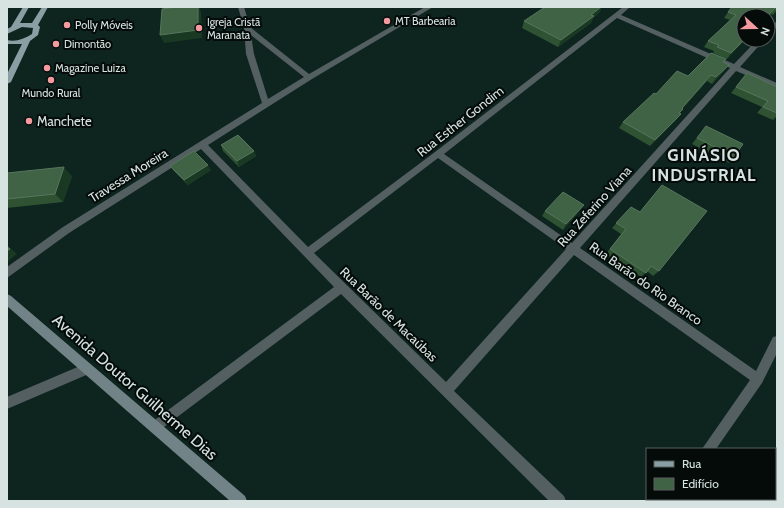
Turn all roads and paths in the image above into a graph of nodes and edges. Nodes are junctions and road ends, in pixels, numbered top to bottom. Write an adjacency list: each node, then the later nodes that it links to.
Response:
1 (26, 7): 9 (main road)
2 (45, 7): 8 (main road)
3 (250, 7): 6 (street)
4 (430, 7): 17 (street, Travessa Moreira)
5 (627, 7): 7 (street, Rua Esther Gondim)
6 (242, 9): 10 (street)
7 (617, 15): 16 (street); 22 (street, Rua Esther Gondim)
8 (34, 25): 9 (main road); 12 (main road)
9 (14, 27): 11 (main road)
10 (247, 28): 17 (street); 20 (street)
11 (7, 32)
12 (27, 40): 13 (main road); 18 (main road)
13 (9, 43): 15 (main road)
14 (753, 48): 16 (street, Rua Zeferino Viana)
15 (7, 51)
16 (735, 67): 19 (street); 23 (street, Rua Zeferino Viana)
17 (309, 77): 20 (street, Travessa Moreira)
18 (7, 82)
19 (777, 86)
20 (266, 104): 21 (street, Travessa Moreira)
21 (202, 144): 24 (street, Rua Barão de Macaúbas); 25 (street, Travessa Moreira)
22 (438, 154): 23 (street, Rua Barão do Rio Branco); 24 (street, Rua Esther Gondim)
23 (573, 249): 30 (street, Rua Barão do Rio Branco); 31 (street, Rua Zeferino Viana)
24 (308, 253): 26 (street, Rua Barão de Macaúbas)
25 (7, 274)
26 (341, 288): 31 (street, Rua Barão de Macaúbas); 33 (street)
27 (7, 299): 29 (main road, Avenida Doutor Guilherme Dias)
28 (777, 342): 30 (street)
29 (87, 369): 32 (street); 33 (main road, Avenida Doutor Guilherme Dias)
30 (758, 379): 34 (street)
31 (447, 390): 36 (street, Rua Barão de Macaúbas)
32 (7, 402)
33 (156, 426): 35 (main road, Avenida Doutor Guilherme Dias)
34 (709, 448)
35 (240, 501)
36 (559, 501)

